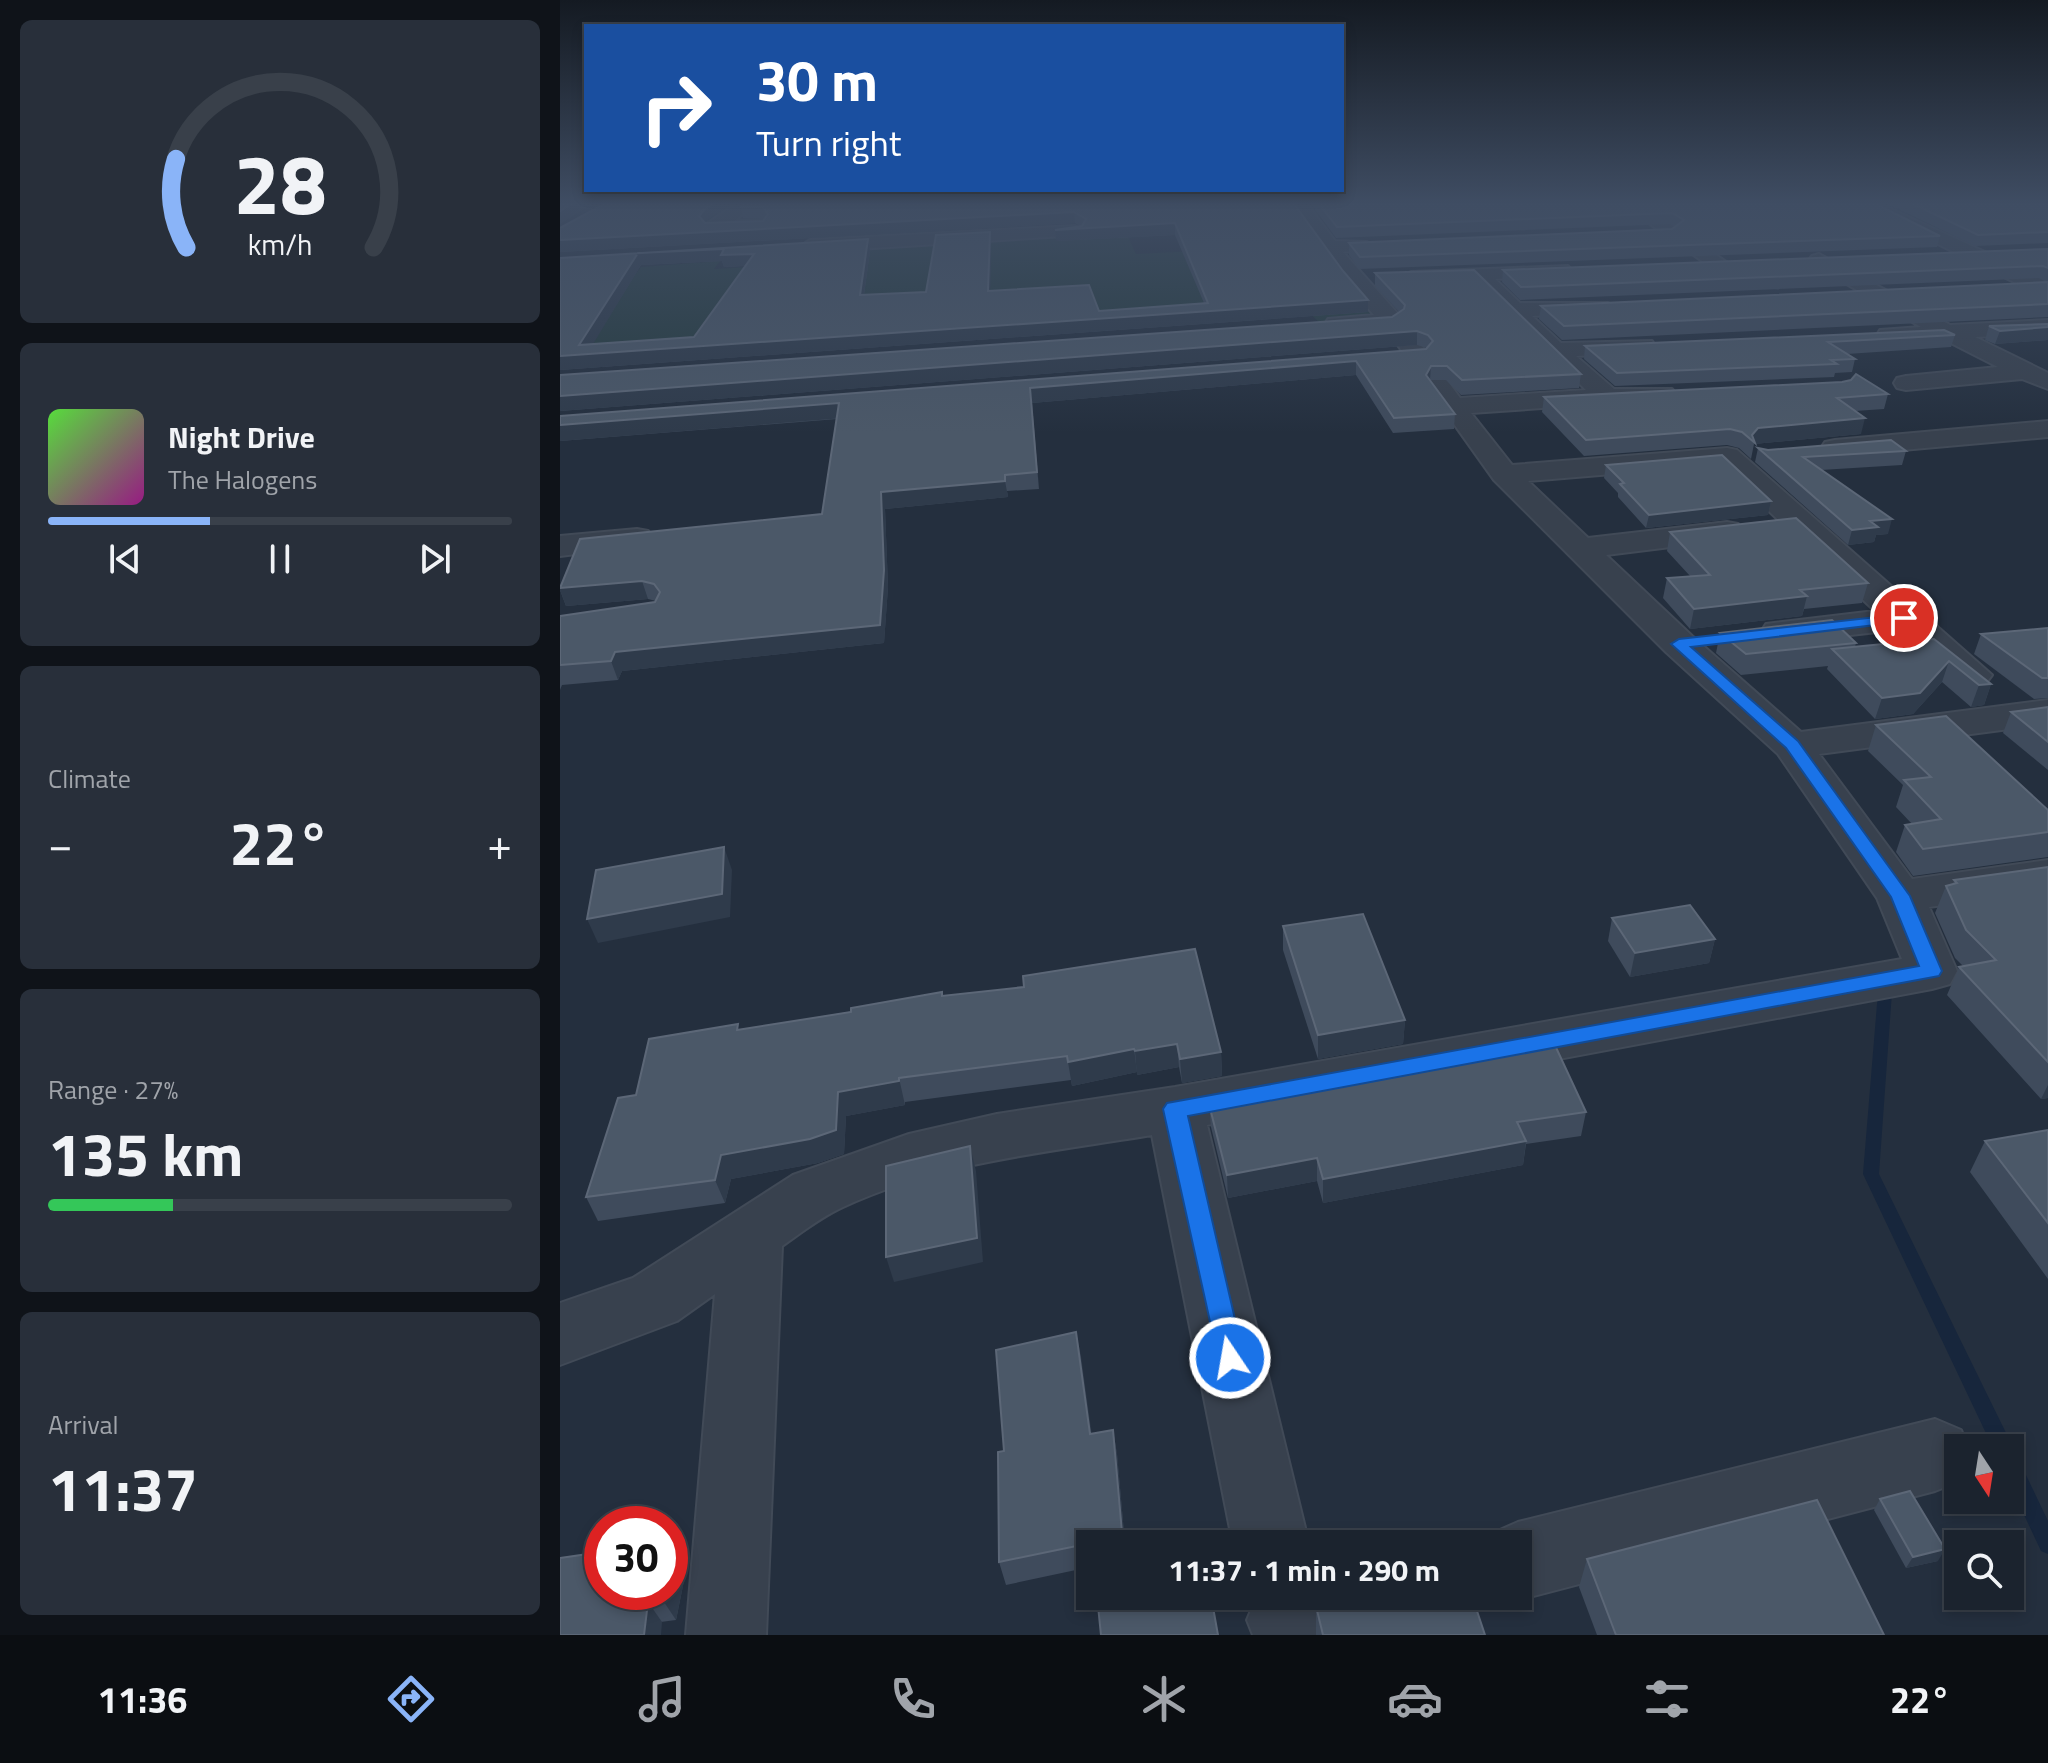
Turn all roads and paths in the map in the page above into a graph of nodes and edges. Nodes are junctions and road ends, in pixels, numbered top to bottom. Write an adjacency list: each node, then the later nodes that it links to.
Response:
1 (1354, 280): 11 (street)
2 (1486, 280): 10 (street)
3 (1852, 280): 7 (street)
4 (2044, 287): 5 (street)
5 (1992, 289)
6 (1912, 293): 7 (street)
7 (1881, 295): 8 (street); 15 (street)
8 (1833, 297)
9 (1626, 306): 10 (street)
10 (1514, 310): 17 (street)
11 (1391, 320): 12 (street); 18 (street)
12 (1313, 326)
13 (2048, 327): 15 (street)
14 (1867, 335): 15 (street)
15 (1955, 337): 20 (street)
16 (1664, 345): 17 (street)
17 (1555, 350): 24 (street)
18 (1417, 355): 19 (street); 25 (street)
19 (1385, 357)
20 (2036, 370): 21 (street); 22 (street)
21 (2048, 382)
22 (1906, 383)
23 (1693, 392): 24 (street)
24 (1608, 397): 25 (street)
25 (1453, 406): 30 (street)
26 (2048, 429): 27 (street)
27 (1811, 449)
28 (1765, 453): 29 (street)
29 (1727, 456): 30 (street); 31 (street)
30 (1504, 474): 34 (street)
31 (1801, 523): 34 (street); 35 (street)
32 (670, 535): 33 (street)
33 (560, 546)
34 (1584, 548): 36 (street)
35 (1904, 618): 36 (street); 37 (street)
36 (1679, 644): 38 (street)
37 (2036, 714): 38 (street)
38 (1792, 745): 40 (street)
39 (2048, 875): 40 (street)
40 (1900, 896): 41 (street)
41 (1175, 1109): 42 (street); 45 (street)
42 (751, 1233): 43 (street); 49 (street)
43 (560, 1334)
44 (1935, 1455): 46 (street)
45 (1268, 1530)
46 (1532, 1557)
47 (1319, 1610): 48 (street)
48 (1287, 1617)
49 (726, 1635)

